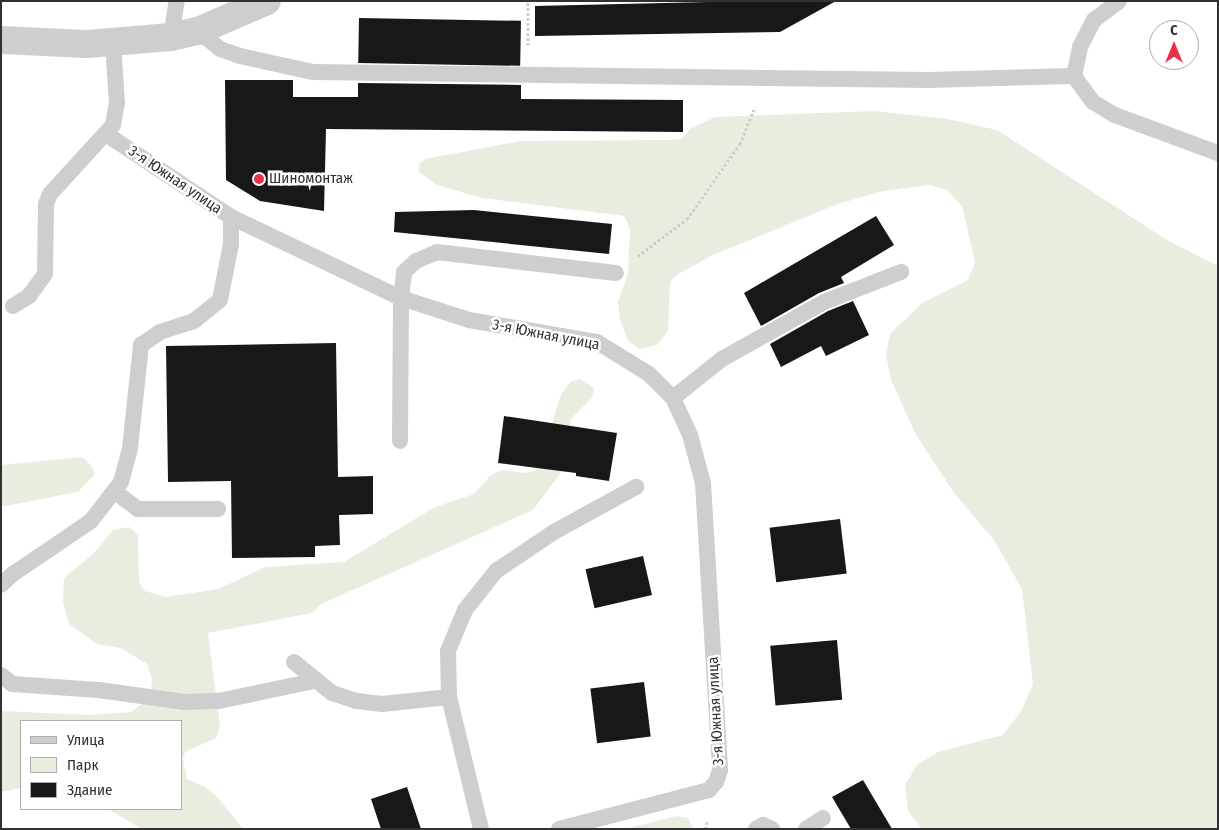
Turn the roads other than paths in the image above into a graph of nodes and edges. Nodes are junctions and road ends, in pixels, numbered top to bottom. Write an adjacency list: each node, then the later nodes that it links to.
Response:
1 (177, 1): 5 (lane)
2 (267, 1): 4 (street)
3 (1119, 1): 8 (lane)
4 (198, 31): 5 (street); 8 (lane)
5 (171, 37): 7 (street)
6 (1, 40): 7 (street)
7 (113, 44): 9 (lane)
8 (1074, 76): 10 (lane)
9 (106, 134): 11 (lane, 3-я Южная улица); 15 (lane)
10 (1218, 153)
11 (231, 217): 14 (lane, 3-я Южная улица); 19 (lane)
12 (901, 272): 16 (lane)
13 (616, 273): 14 (lane)
14 (400, 298): 16 (lane, 3-я Южная улица); 17 (lane)
15 (13, 306)
16 (673, 398): 28 (lane, 3-я Южная улица)
17 (400, 441)
18 (636, 487): 25 (lane)
19 (114, 491): 20 (lane); 21 (lane)
20 (218, 509)
21 (1, 585)
22 (294, 662): 24 (lane)
23 (1, 675): 24 (lane)
24 (314, 680): 25 (lane)
25 (449, 697): 27 (lane)
26 (822, 818): 31 (lane)
27 (481, 829)
28 (559, 829)
29 (756, 829): 30 (lane)
30 (772, 829)
31 (806, 829)

